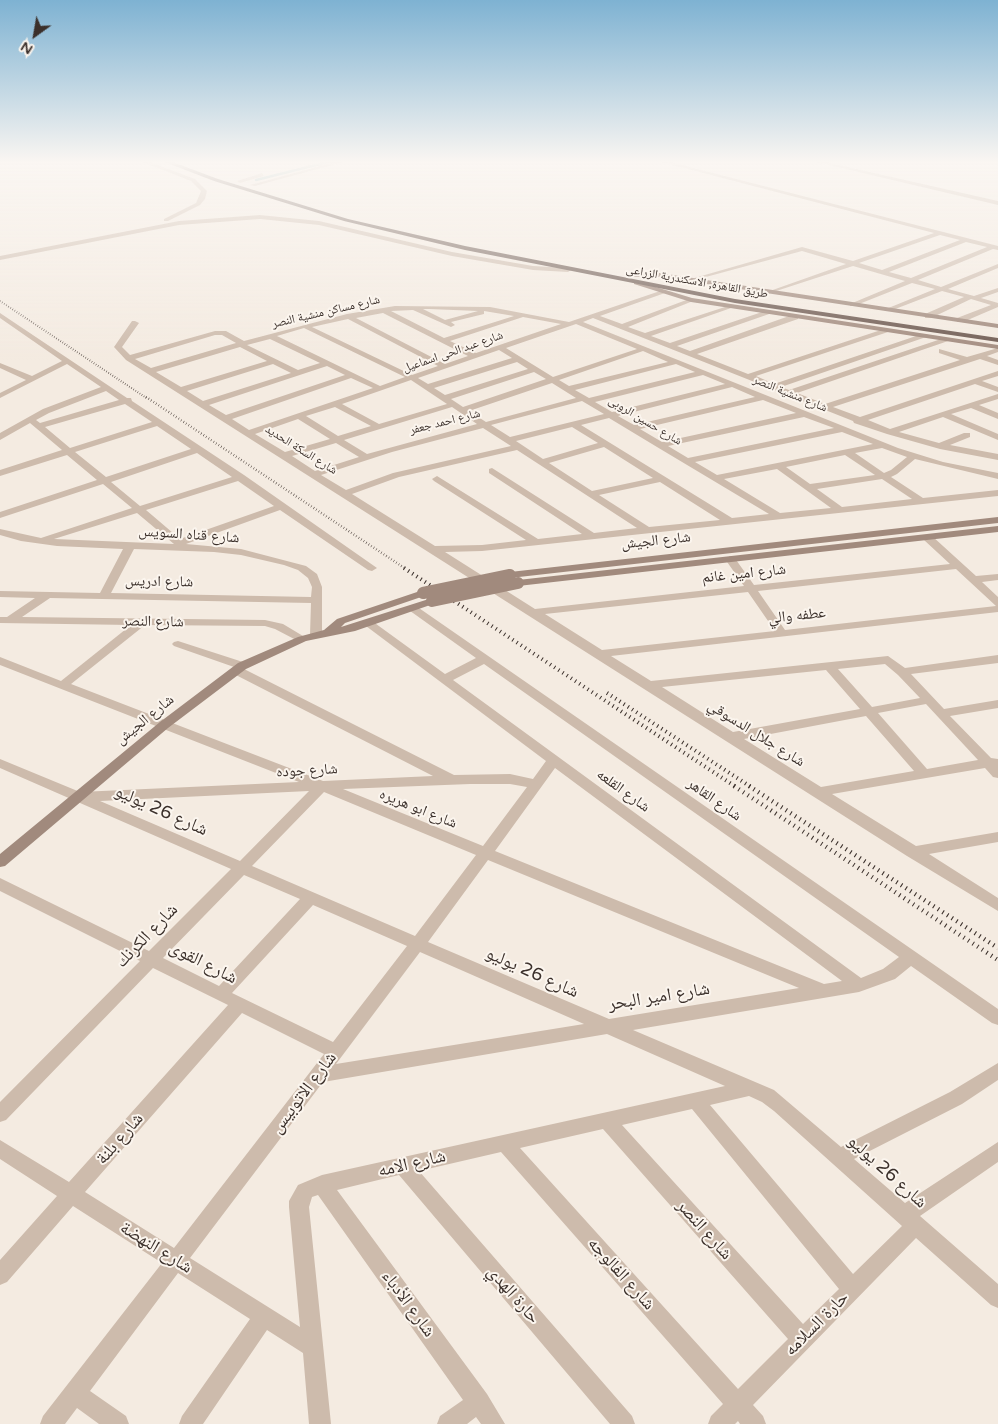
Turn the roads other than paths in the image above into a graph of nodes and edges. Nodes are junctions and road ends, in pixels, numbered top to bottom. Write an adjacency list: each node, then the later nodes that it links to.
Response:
1 (137, 227): 10 (street)
2 (161, 227): 10 (street)
3 (341, 227): 13 (street)
4 (379, 227): 13 (highway, طريق القاهرة, الاسكندرية الزراعى)
5 (407, 227): 15 (highway, طريق القاهرة, الاسكندرية الزراعى)
6 (918, 227): 7 (street)
7 (940, 233): 8 (street); 11 (street)
8 (966, 240): 9 (street); 14 (street)
9 (995, 247): 17 (street)
10 (0, 256)
11 (854, 263): 14 (street); 16 (street); 22 (street)
12 (998, 266): 19 (street)
13 (568, 270): 18 (highway, طريق القاهرة, الاسكندرية الزراعى)
14 (883, 272): 17 (street)
15 (631, 275): 16 (main road); 46 (highway, طريق القاهرة, الاسكندرية الزراعى)
16 (693, 280): 22 (main road)
17 (912, 280): 19 (street); 25 (street)
18 (636, 283): 21 (main road); 53 (highway, طريق القاهرة, الاسكندرية الزراعى)
19 (942, 289): 23 (street); 31 (street)
20 (998, 290): 23 (street)
21 (663, 292): 24 (main road); 36 (street, شارع عبد الحى اسماعيل)
22 (769, 293): 25 (main road)
23 (973, 298): 26 (street); 37 (street)
24 (691, 300): 28 (main road); 44 (street)
25 (852, 305): 31 (main road)
26 (998, 305): 39 (street)
27 (412, 307): 29 (street, شارع مساكن منشية النصر); 30 (street, شارع مساكن منشية النصر); 30 (street)
28 (730, 307): 32 (main road); 48 (street)
29 (383, 310): 35 (street, شارع مساكن منشية النصر); 51 (street)
30 (490, 310): 33 (street, شارع مساكن منشية النصر)
31 (888, 310): 37 (main road)
32 (768, 313): 38 (main road); 55 (street)
33 (526, 314): 41 (street, شارع مساكن منشية النصر); 51 (street)
34 (0, 315): 66 (street)
35 (347, 316): 42 (street, شارع مساكن منشية النصر); 74 (street)
36 (594, 316): 41 (street, شارع عبد الحى اسماعيل); 44 (street, شارع منشية النصر)
37 (928, 316): 39 (main road)
38 (795, 317): 45 (main road); 61 (street)
39 (960, 320): 43 (main road)
40 (135, 323): 64 (street)
41 (574, 323): 56 (street, شارع عبد الحى اسماعيل); 57 (street, شارع منشية النصر)
42 (305, 326): 47 (street, شارع مساكن منشية النصر); 83 (street)
43 (998, 326)
44 (621, 327): 48 (street, شارع منشية النصر)
45 (887, 331): 49 (main road); 67 (street)
46 (998, 332)
47 (270, 336): 54 (street, شارع مساكن منشية النصر); 71 (street)
48 (644, 336): 55 (street, شارع منشية النصر)
49 (925, 336): 52 (main road); 76 (street)
50 (189, 340): 54 (street); 60 (street); 64 (street)
51 (444, 340): 62 (street)
52 (947, 340): 58 (main road); 94 (street)
53 (998, 340)
54 (241, 344): 60 (street, شارع مساكن منشية النصر); 69 (street)
55 (669, 346): 61 (street, شارع منشية النصر)
56 (500, 348): 62 (street, شارع عبد الحى اسماعيل); 65 (street, شارع حسين الروبى)
57 (643, 349): 70 (street, شارع منشية النصر); 85 (street)
58 (998, 349): 63 (street)
59 (942, 351): 68 (street)
60 (211, 352): 77 (street, شارع مساكن منشية النصر)
61 (688, 354): 82 (street, شارع منشية النصر)
62 (475, 356): 74 (street, شارع عبد الحى اسماعيل)
63 (980, 356): 68 (street); 72 (street)
64 (129, 358): 77 (street, شارع السكة الحديد)
65 (517, 359): 75 (street, شارع حسين الروبى); 89 (street)
66 (68, 360): 84 (street); 88 (street)
67 (799, 360): 76 (street); 82 (street)
68 (967, 360): 105 (street)
69 (273, 361): 78 (street); 93 (street)
70 (676, 362): 79 (street, شارع منشية النصر); 92 (street)
71 (328, 363): 78 (street); 81 (street)
72 (998, 363)
73 (0, 365): 84 (street)
74 (446, 367): 83 (street, شارع عبد الحى اسماعيل)
75 (535, 369): 85 (street, شارع حسين الروبى); 98 (street)
76 (825, 370): 90 (street)
77 (150, 371): 93 (street, شارع السكة الحديد)
78 (298, 373): 101 (street)
79 (703, 373): 87 (street, شارع منشية النصر); 100 (street, شارع احمد جعفر)
80 (998, 373): 86 (street)
81 (352, 375): 91 (street); 112 (street)
82 (746, 377): 90 (street, شارع منشية النصر)
83 (413, 378): 89 (street); 91 (street, شارع عبد الحى اسماعيل)
84 (31, 379): 95 (street)
85 (553, 380): 92 (street, شارع حسين الروبى); 106 (street)
86 (975, 381): 96 (street); 114 (street)
87 (732, 385): 97 (street, شارع منشية النصر); 107 (street)
88 (108, 387): 99 (street); 113 (street)
89 (428, 387): 98 (street)
90 (772, 387): 94 (street, شارع منشية النصر)
91 (382, 388): 102 (street, شارع عبد الحى اسماعيل)
92 (568, 389): 100 (street, شارع حسين الروبى)
93 (181, 390): 101 (street, شارع السكة الحديد)
94 (787, 393): 105 (street, شارع منشية النصر)
95 (1, 394)
96 (998, 395): 104 (street)
97 (764, 397): 108 (street, شارع منشية النصر); 120 (street)
98 (445, 398): 103 (street)
99 (128, 400): 115 (street); 118 (street)
100 (585, 400): 107 (street, شارع حسين الروبى); 116 (street, شارع احمد جعفر)
101 (202, 404): 112 (street, شارع السكة الحديد)
102 (336, 404): 110 (street, شارع عبد الحى اسماعيل); 119 (street)
103 (454, 404): 106 (street); 119 (street)
104 (971, 405): 109 (street); 111 (street)
105 (823, 407): 114 (street, شارع منشية النصر)
106 (463, 410): 116 (street)
107 (610, 414): 117 (street); 120 (street, شارع حسين الروبى)
108 (805, 414): 121 (street, شارع منشية النصر); 132 (street)
109 (942, 414): 123 (street); 126 (street)
110 (299, 416): 122 (street, شارع عبد الحى اسماعيل); 127 (street)
111 (998, 416)
112 (226, 418): 122 (street, شارع السكة الحديد)
113 (30, 419): 118 (street); 125 (street)
114 (857, 421): 123 (street, شارع منشية النصر)
115 (160, 422): 135 (street); 136 (street)
116 (485, 424): 128 (street); 141 (street, شارع احمد جعفر)
117 (573, 424): 128 (street); 131 (street)
118 (39, 426): 136 (street)
119 (377, 426): 127 (street)
120 (632, 428): 132 (street, شارع حسين الروبى)
121 (844, 430): 130 (street, شارع منشية النصر); 143 (street)
122 (249, 433): 138 (street, شارع السكة الحديد)
123 (892, 433): 129 (street, شارع منشية النصر); 130 (street)
124 (967, 435): 133 (street)
125 (0, 437)
126 (998, 437)
127 (336, 439): 138 (street); 141 (street)
128 (509, 440): 134 (street)
129 (923, 442): 133 (street, شارع منشية النصر); 139 (street)
130 (878, 443): 137 (street); 139 (street, شارع منشية النصر)
131 (605, 444): 144 (street); 155 (street)
132 (660, 445): 143 (street, شارع حسين الروبى)
133 (940, 446): 142 (street, شارع منشية النصر)
134 (518, 447): 144 (street); 158 (street)
135 (200, 449): 152 (street); 156 (street)
136 (68, 451): 145 (street); 156 (street)
137 (847, 452): 146 (street); 150 (street)
138 (286, 455): 149 (street, شارع السكة الحديد)
139 (911, 455): 150 (street); 151 (street, شارع منشية النصر)
140 (15, 456): 145 (street)
141 (365, 457): 149 (street, شارع احمد جعفر)
142 (998, 457)
143 (687, 461): 153 (street, شارع حسين الروبى)
144 (541, 462): 160 (street)
145 (25, 465): 148 (street)
146 (778, 465): 153 (street); 157 (street)
147 (492, 471): 174 (street)
148 (0, 473)
149 (315, 474): 158 (street, شارع السكة الحديد)
150 (884, 476): 157 (street); 162 (street)
151 (998, 476)
152 (241, 477): 164 (street); 165 (street)
153 (715, 478): 168 (street, شارع حسين الروبى)
154 (437, 479): 177 (street)
155 (661, 479): 160 (street); 170 (street)
156 (104, 481): 161 (street); 165 (street)
157 (809, 487): 166 (street)
158 (346, 493): 180 (street, شارع السكة الحديد)
159 (998, 493): 162 (street)
160 (591, 494): 172 (street)
161 (58, 496): 163 (street); 167 (street)
162 (921, 501): 166 (street)
163 (70, 505)
164 (282, 506): 178 (street); 183 (street)
165 (139, 509): 176 (street); 178 (street)
166 (840, 510): 168 (street)
167 (0, 515)
168 (778, 516): 170 (street)
169 (998, 520): 185 (main road, شارع الجيش)
170 (729, 521): 172 (street)
171 (998, 529): 175 (main road, شارع الجيش)
172 (646, 530): 174 (street)
173 (2, 536): 176 (street, شارع قناه السويس)
174 (592, 536): 177 (street)
175 (928, 538): 181 (main road, شارع الجيش); 182 (street)
176 (37, 541): 179 (street, شارع قناه السويس)
177 (536, 542): 180 (street)
178 (182, 545): 179 (street, شارع قناه السويس); 193 (street, شارع قناه السويس)
179 (130, 546): 191 (street)
180 (434, 549): 188 (street, شارع السكة الحديد)
181 (730, 559): 185 (main road, شارع الجيش); 187 (street)
182 (957, 566): 186 (street); 187 (street, شارع امين غانم)
183 (372, 568)
184 (998, 576): 186 (street)
185 (514, 579): 192 (main road, شارع الجيش, bridge)
186 (972, 580): 194 (street)
187 (751, 588): 197 (street, شارع امين غانم); 203 (street)
188 (497, 589): 197 (street, شارع جلال الدسوقي)
189 (0, 594): 190 (street, شارع ادريس)
190 (47, 595): 191 (street, شارع ادريس); 198 (street)
191 (104, 596): 193 (street, شارع ادريس)
192 (428, 597): 195 (main road, شارع الجيش); 202 (main road, شارع الجيش)
193 (318, 600): 202 (street, شارع قناه السويس)
194 (998, 603)
195 (412, 608): 200 (main road, شارع الجيش); 207 (street, شارع القاهر)
196 (998, 609): 203 (street, عطفه والي)
197 (535, 612): 206 (street, شارع جلال الدسوقي)
198 (5, 620): 199 (street, شارع النصر); 201 (street)
199 (142, 622): 204 (street, شارع النصر); 214 (street)
200 (368, 623): 202 (main road, شارع الجيش); 213 (street, شارع القلعه)
201 (0, 627)
202 (322, 633): 204 (main road, شارع الجيش)
203 (782, 633): 206 (street, عطفه والي)
204 (302, 639): 211 (main road, شارع الجيش)
205 (178, 644): 211 (street)
206 (599, 654): 215 (street, شارع جلال الدسوقي)
207 (484, 659): 213 (street); 241 (street, شارع القاهر)
208 (998, 659): 212 (street)
209 (0, 661): 214 (street, شارع ابو هريره)
210 (828, 665): 212 (street); 215 (street); 218 (street)
211 (239, 668): 220 (main road, شارع الجيش); 227 (street)
212 (902, 672): 216 (street)
213 (445, 679): 222 (street, شارع القلعه)
214 (62, 686): 220 (street, شارع ابو هريره)
215 (649, 686): 221 (street, شارع جلال الدسوقي)
216 (929, 700): 218 (street); 219 (street)
217 (998, 704): 219 (street)
218 (869, 711): 221 (street); 225 (street)
219 (941, 713): 223 (street)
220 (164, 725): 229 (street, شارع ابو هريره); 231 (main road, شارع الجيش)
221 (730, 737): 230 (street, شارع جلال الدسوقي)
222 (554, 760): 228 (street, شارع الاتوبيس); 243 (street, شارع القلعه)
223 (993, 762): 225 (street); 226 (street)
224 (0, 763): 231 (street, شارع 26 يوليو)
225 (924, 774): 230 (street)
226 (998, 774)
227 (452, 780): 228 (street, شارع جوده); 229 (street, شارع جوده)
228 (538, 784): 234 (street, شارع الاتوبيس)
229 (322, 786): 231 (street, شارع جوده); 234 (street, شارع ابو هريره); 236 (street, شارع الكرنك)
230 (817, 792): 233 (street, شارع جلال الدسوقي)
231 (78, 797): 235 (main road, شارع الجيش); 236 (street, شارع 26 يوليو)
232 (998, 837): 233 (street)
233 (912, 852): 239 (street, شارع جلال الدسوقي)
234 (485, 854): 240 (street, شارع الاتوبيس); 244 (street, شارع ابو هريره)
235 (0, 862)
236 (241, 868): 238 (street, شارع 26 يوليو); 242 (street, شارع الكرنك)
237 (0, 884): 242 (street, شارع القوى)
238 (310, 898): 240 (street, شارع 26 يوليو); 245 (street)
239 (998, 905)
240 (417, 945): 248 (street, شارع 26 يوليو); 249 (street, شارع الاتوبيس)
241 (911, 956): 243 (street, شارع امير البحر); 247 (street, شارع القاهر)
242 (152, 960): 245 (street, شارع القوى); 254 (street, شارع الكرنك)
243 (859, 985): 244 (street, شارع امير البحر)
244 (823, 991): 248 (street, شارع امير البحر)
245 (221, 994): 246 (street, شارع القوى)
246 (239, 1004): 249 (street, شارع القوى); 262 (street, شارع بلنة)
247 (998, 1018)
248 (604, 1027): 251 (street, شارع امير البحر); 252 (street, شارع 26 يوليو)
249 (336, 1052): 251 (street, شارع الاتوبيس)
250 (998, 1071): 259 (street)
251 (318, 1075): 264 (street, شارع الاتوبيس)
252 (750, 1088): 253 (street, شارع الامه); 259 (street, شارع 26 يوليو)
253 (695, 1100): 255 (street, شارع الامه); 266 (street)
254 (0, 1114)
255 (606, 1120): 256 (street, شارع الامه); 269 (street, شارع النصر)
256 (504, 1143): 260 (street, شارع الامه); 273 (street, شارع الفالوجه)
257 (0, 1149): 262 (street, شارع النهضة)
258 (998, 1151): 263 (street, حارة السلامه)
259 (839, 1157): 263 (street, شارع 26 يوليو)
260 (403, 1166): 261 (street, شارع الامه); 280 (street, حارة الهدي)
261 (322, 1184): 270 (street, شارع الامه); 272 (street, شارع الأدباء)
262 (71, 1194): 264 (street, شارع النهضة); 265 (street, شارع بلنة)
263 (910, 1220): 266 (street, حارة السلامه); 267 (street, شارع 26 يوليو)
264 (176, 1260): 268 (street, شارع النهضة); 271 (street, شارع الاتوبيس)
265 (0, 1275)
266 (852, 1289): 269 (street, حارة السلامه)
267 (998, 1298)
268 (264, 1317): 270 (street, شارع النهضة); 276 (street)
269 (802, 1339): 273 (street, حارة السلامه)
270 (312, 1347): 277 (street, شارع الامه)
271 (75, 1393): 274 (street, شارع الاتوبيس); 275 (street)
272 (478, 1402): 278 (street); 279 (street, شارع الأدباء)
273 (738, 1405): 281 (street, حارة السلامه); 282 (street, شارع الفالوجه)
274 (51, 1424)
275 (118, 1424)
276 (190, 1424)
277 (320, 1424)
278 (448, 1424)
279 (494, 1424)
280 (624, 1424)
281 (719, 1424)
282 (755, 1424)

